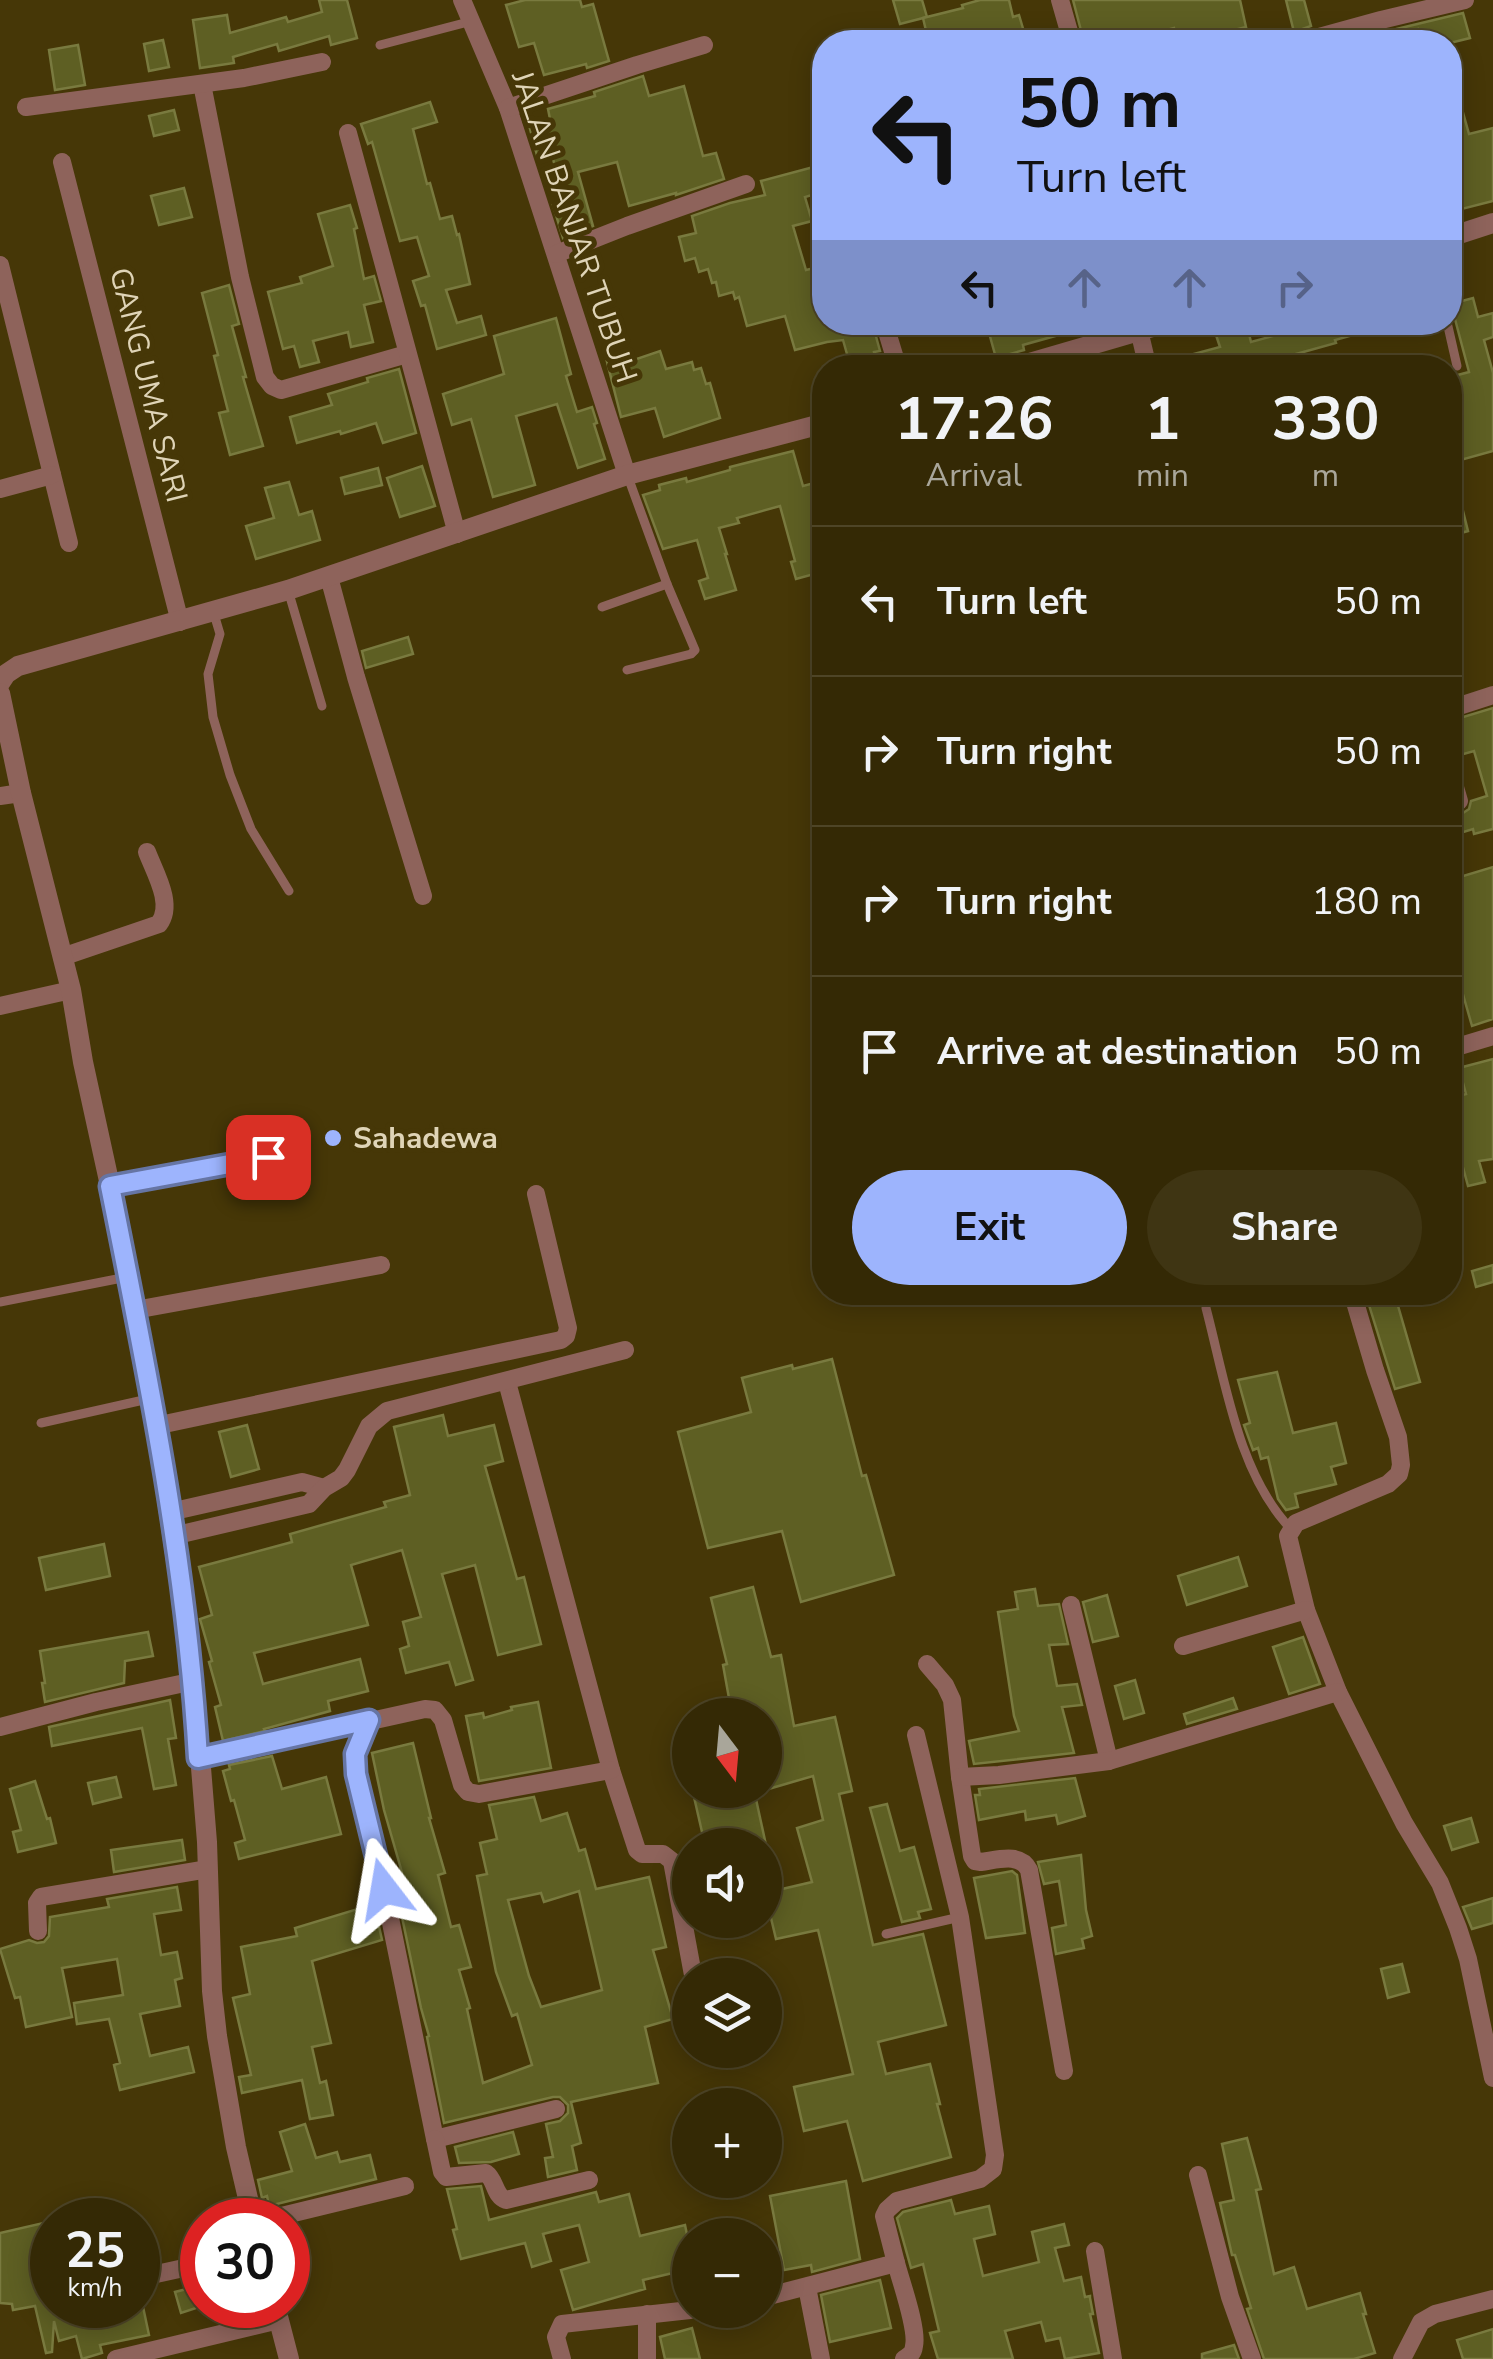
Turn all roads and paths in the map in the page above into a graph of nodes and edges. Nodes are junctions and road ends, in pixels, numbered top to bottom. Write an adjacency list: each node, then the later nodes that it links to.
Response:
1 (463, 0): 4 (street, JALAN BANJAR TUBUH)
2 (1060, 0): 5 (street)
3 (1465, 0): 6 (street)
4 (472, 21): 7 (lane); 12 (street, JALAN BANJAR TUBUH)
5 (1069, 30)
6 (1344, 30)
7 (380, 45)
8 (704, 45): 12 (street)
9 (322, 62): 10 (street)
10 (202, 84): 11 (street); 21 (street)
11 (26, 107)
12 (508, 108): 18 (street, JALAN BANJAR TUBUH)
13 (348, 133): 21 (street)
14 (62, 162): 34 (street, GANG UMA SARI)
15 (746, 184): 18 (street)
16 (1493, 223): 17 (street)
17 (1462, 233)
18 (556, 254): 25 (street, JALAN BANJAR TUBUH)
19 (0, 265): 24 (street)
20 (1113, 335): 22 (street)
21 (407, 354): 27 (street)
22 (1052, 355)
23 (812, 426): 25 (street)
24 (52, 475): 26 (street); 28 (street)
25 (627, 475): 27 (street); 30 (lane)
26 (0, 489)
27 (458, 534): 29 (street)
28 (69, 543)
29 (329, 577): 31 (street); 44 (street)
30 (667, 584): 32 (lane); 35 (lane)
31 (288, 590): 33 (street); 40 (lane)
32 (602, 607)
33 (214, 612): 34 (street); 43 (lane)
34 (180, 622): 36 (street)
35 (627, 670)
36 (0, 683)
37 (0, 693): 41 (street)
38 (1493, 695): 39 (street)
39 (1462, 705)
40 (322, 706)
41 (10, 795): 45 (street)
42 (147, 852): 45 (street)
43 (289, 890)
44 (423, 896)
45 (62, 957): 46 (street)
46 (71, 990): 47 (street); 51 (street)
47 (0, 1006)
48 (1493, 1036): 49 (street)
49 (1462, 1045)
50 (268, 1157): 51 (lane)
51 (110, 1186): 54 (street)
52 (536, 1194): 63 (street)
53 (381, 1265): 58 (street)
54 (130, 1277): 55 (lane); 58 (street)
55 (0, 1302)
56 (1356, 1305): 66 (street)
57 (1206, 1308): 66 (lane)
58 (134, 1310): 61 (street)
59 (626, 1350): 60 (street)
60 (507, 1382): 64 (street); 79 (street)
61 (150, 1399): 62 (lane); 63 (street)
62 (41, 1423)
63 (155, 1426): 65 (street)
64 (324, 1488): 65 (street); 67 (street)
65 (170, 1512): 67 (street)
66 (1292, 1528): 69 (street)
67 (173, 1536): 72 (street)
68 (1071, 1606): 78 (street)
69 (1306, 1610): 70 (street); 73 (street)
70 (1183, 1646)
71 (927, 1664): 80 (street)
72 (194, 1680): 75 (street); 77 (street)
73 (1338, 1692): 78 (street); 87 (street)
74 (369, 1720): 77 (street); 79 (street); 89 (street)
75 (0, 1727)
76 (916, 1735): 82 (street)
77 (198, 1758): 81 (street)
78 (1109, 1761): 80 (street)
79 (611, 1770): 85 (street)
80 (960, 1777): 86 (street)
81 (208, 1868): 83 (street); 93 (street)
82 (960, 1917): 84 (lane); 96 (street)
83 (38, 1930)
84 (886, 1934)
85 (690, 1958)
86 (1064, 2071)
87 (1493, 2078)
88 (556, 2108): 89 (street)
89 (434, 2140): 91 (street)
90 (1198, 2174): 111 (street)
91 (589, 2180)
92 (406, 2186): 94 (street)
93 (248, 2198)
94 (310, 2209)
95 (1095, 2251): 110 (street)
96 (896, 2264): 97 (street); 109 (street)
97 (808, 2287): 98 (street); 108 (street)
98 (782, 2293)
99 (1493, 2299): 112 (street)
100 (672, 2312): 101 (street)
101 (647, 2314): 106 (street); 107 (street)
102 (222, 2328): 104 (street)
103 (281, 2328): 105 (street)
104 (116, 2359)
105 (289, 2359)
106 (562, 2359)
107 (647, 2359)
108 (821, 2359)
109 (904, 2359)
110 (1113, 2359)
111 (1252, 2359)
112 (1402, 2359)

